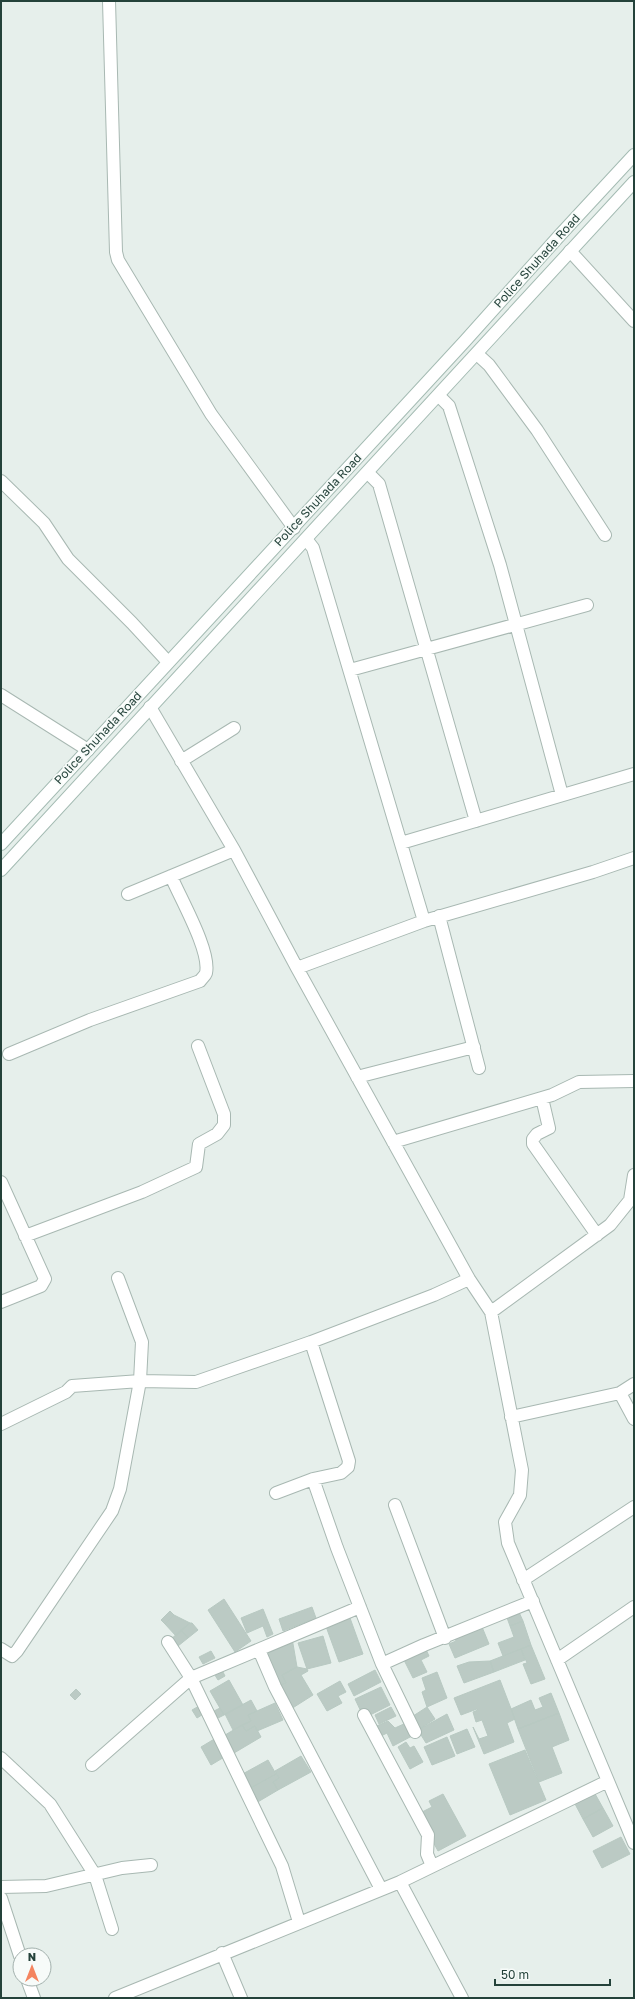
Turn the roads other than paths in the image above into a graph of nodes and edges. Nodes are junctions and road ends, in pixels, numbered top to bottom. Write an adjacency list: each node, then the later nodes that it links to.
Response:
1 (109, 1): 10 (street)
2 (634, 155): 10 (street, Police Shuhada Road)
3 (634, 182): 4 (street, Police Shuhada Road)
4 (570, 251): 5 (street); 6 (street, Police Shuhada Road)
5 (634, 321)
6 (477, 354): 7 (street, Police Shuhada Road); 11 (street)
7 (439, 396): 8 (street, Police Shuhada Road); 16 (street)
8 (368, 474): 12 (street, Police Shuhada Road); 17 (street)
9 (1, 481): 18 (street)
10 (294, 528): 13 (street, Police Shuhada Road)
11 (605, 535)
12 (306, 539): 14 (street, Police Shuhada Road); 19 (street)
13 (275, 547): 14 (street); 18 (street, Police Shuhada Road)
14 (288, 559): 21 (street, Police Shuhada Road)
15 (587, 605): 16 (street)
16 (517, 626): 17 (street); 26 (street)
17 (427, 649): 19 (street); 27 (street)
18 (168, 662): 23 (street, Police Shuhada Road)
19 (350, 670): 28 (street)
20 (1, 695): 23 (street)
21 (150, 707): 24 (street); 32 (street, Police Shuhada Road)
22 (234, 728): 24 (street)
23 (88, 750): 29 (street, Police Shuhada Road)
24 (181, 761): 30 (street)
25 (634, 774): 26 (street)
26 (562, 795): 27 (street)
27 (476, 821): 28 (street)
28 (400, 843): 36 (street)
29 (1, 844)
30 (234, 850): 33 (street); 37 (street)
31 (634, 858): 35 (street)
32 (4, 862)
33 (171, 876): 34 (street); 40 (street)
34 (128, 894)
35 (439, 916): 36 (street); 39 (street)
36 (424, 921): 37 (street)
37 (297, 968): 42 (street)
38 (198, 1046): 49 (street)
39 (474, 1047): 41 (street); 42 (street)
40 (9, 1054)
41 (479, 1068)
42 (357, 1077): 45 (street)
43 (634, 1081): 44 (street)
44 (542, 1098): 45 (street); 48 (street)
45 (393, 1142): 51 (street)
46 (634, 1175): 48 (street)
47 (1, 1182): 49 (street)
48 (597, 1235): 53 (street)
49 (25, 1236): 52 (street)
50 (118, 1278): 55 (street)
51 (468, 1279): 53 (street); 54 (street)
52 (1, 1302)
53 (491, 1312): 58 (street)
54 (312, 1342): 55 (street); 61 (street)
55 (140, 1381): 60 (street); 71 (street)
56 (634, 1384): 57 (street)
57 (620, 1393): 58 (street); 59 (street)
58 (511, 1417): 65 (street)
59 (634, 1419)
60 (1, 1424)
61 (314, 1479): 62 (street); 67 (street)
62 (276, 1492)
63 (394, 1505): 69 (street)
64 (634, 1507): 65 (street)
65 (524, 1580): 66 (street)
66 (532, 1601): 69 (street); 73 (street)
67 (360, 1606): 72 (street); 74 (street)
68 (634, 1607): 73 (street)
69 (445, 1638): 74 (street)
70 (168, 1642): 75 (street)
71 (1, 1649)
72 (258, 1650): 75 (street); 87 (street)
73 (557, 1660): 80 (street)
74 (382, 1664): 77 (street)
75 (191, 1678): 79 (street); 89 (street)
76 (364, 1715): 83 (street)
77 (415, 1732)
78 (1, 1758): 84 (street)
79 (92, 1765)
80 (608, 1781): 81 (street); 83 (street)
81 (634, 1843)
82 (151, 1865): 84 (street)
83 (432, 1866): 85 (street)
84 (95, 1875): 86 (street); 90 (street)
85 (400, 1882): 87 (street); 97 (street)
86 (1, 1887)
87 (381, 1889): 89 (street)
88 (1, 1898): 91 (street)
89 (299, 1922): 92 (street)
90 (112, 1930)
91 (17, 1947)
92 (222, 1953): 95 (street); 96 (street)
93 (30, 1987): 94 (street)
94 (34, 1998)
95 (115, 1998)
96 (241, 1998)
97 (462, 1998)

